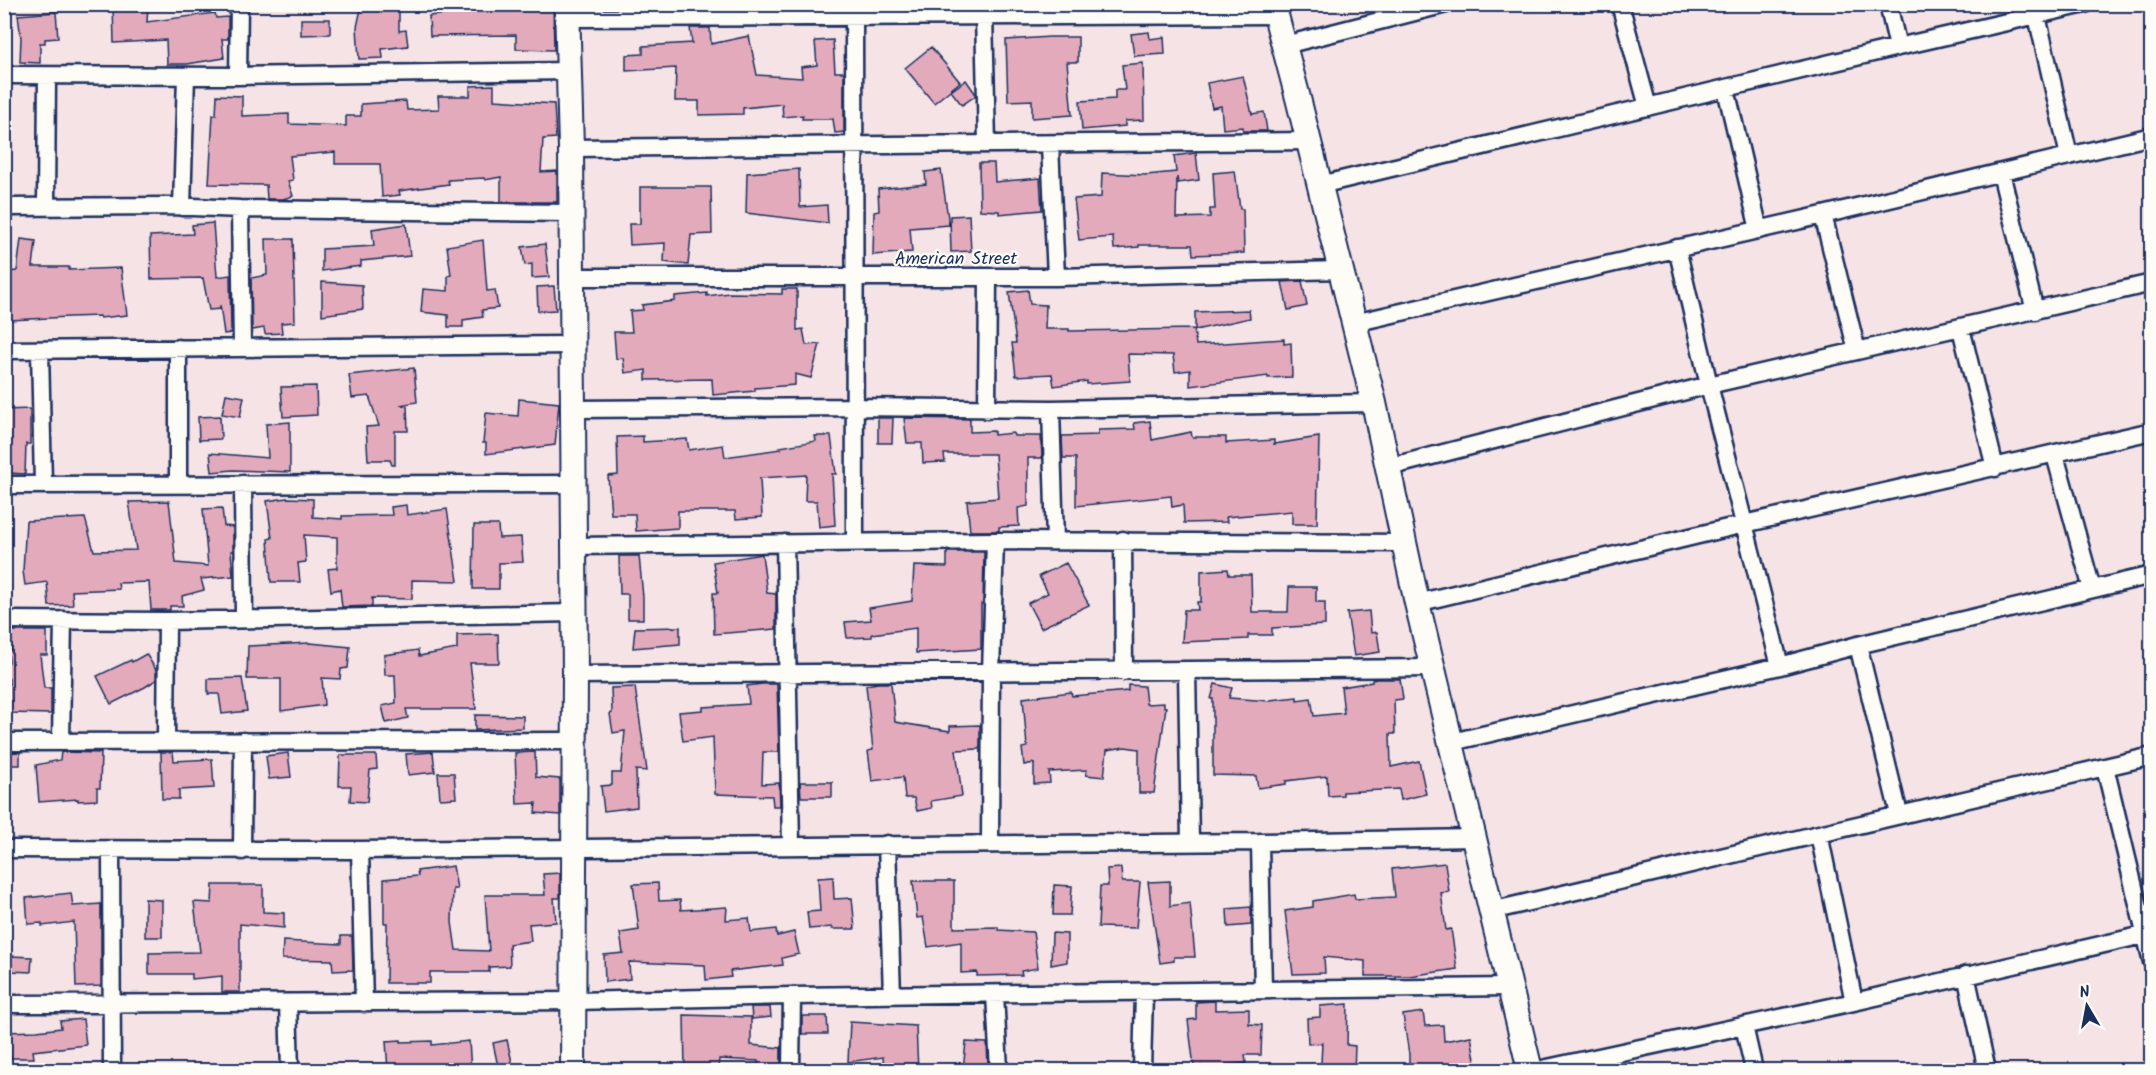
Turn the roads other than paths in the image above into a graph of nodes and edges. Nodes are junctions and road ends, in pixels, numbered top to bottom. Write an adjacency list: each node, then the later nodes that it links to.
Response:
1 (239, 4): 17 (street)
2 (1446, 4): 11 (street)
3 (1620, 4): 19 (street)
4 (1888, 4): 12 (street)
5 (2085, 4): 10 (street)
6 (1274, 10): 9 (street); 11 (street)
7 (567, 11): 8 (street); 13 (street)
8 (854, 11): 9 (street); 22 (street)
9 (984, 14): 23 (street)
10 (2037, 16): 12 (street); 26 (street)
11 (1284, 45): 21 (street)
12 (1898, 47): 18 (street)
13 (569, 71): 17 (street); 25 (street)
14 (4, 75): 15 (street)
15 (47, 76): 16 (street); 29 (street)
16 (186, 76): 17 (street); 31 (street)
17 (238, 76)
18 (1726, 89): 19 (street); 35 (street)
19 (1648, 107): 28 (street)
20 (2151, 139): 26 (street)
21 (1309, 141): 24 (street); 28 (street)
22 (854, 144): 23 (street); 25 (street); 40 (street)
23 (987, 144): 24 (street)
24 (1050, 145): 39 (street)
25 (571, 148): 33 (street)
26 (2069, 156): 27 (street)
27 (2001, 173): 34 (street); 43 (street)
28 (1320, 185): 37 (street)
29 (46, 206): 30 (street); 31 (street)
30 (4, 207)
31 (182, 207): 32 (street)
32 (240, 209): 33 (street); 47 (street)
33 (571, 213): 38 (street)
34 (1823, 215): 35 (street); 51 (street)
35 (1759, 230): 36 (street)
36 (1677, 248): 44 (street); 52 (street)
37 (1341, 270): 39 (street, American Street); 44 (street)
38 (572, 277): 40 (street, American Street); 46 (street)
39 (1056, 277): 41 (street, American Street)
40 (853, 278): 41 (street, American Street); 54 (street)
41 (988, 278): 57 (street)
42 (2151, 283): 43 (street)
43 (2035, 311): 45 (street)
44 (1354, 323): 53 (street)
45 (1961, 328): 51 (street); 61 (street)
46 (572, 345): 47 (street); 55 (street)
47 (242, 347): 48 (street)
48 (178, 348): 50 (street); 62 (street)
49 (4, 350): 50 (street)
50 (40, 350): 63 (street)
51 (1857, 351): 52 (street)
52 (1709, 385): 60 (street); 67 (street)
53 (1374, 403): 56 (street); 60 (street)
54 (854, 407): 55 (street); 57 (street); 69 (street)
55 (573, 409): 65 (street)
56 (1051, 409): 57 (street); 71 (street)
57 (987, 410)
58 (2151, 431): 59 (street)
59 (2055, 454): 61 (street); 76 (street)
60 (1389, 467): 73 (street)
61 (1995, 468): 67 (street)
62 (178, 483): 63 (street); 64 (street)
63 (43, 484): 66 (street)
64 (243, 484): 65 (street); 79 (street)
65 (573, 484): 74 (street)
66 (4, 485)
67 (1744, 524): 77 (street); 84 (street)
68 (1123, 540): 71 (street); 73 (street); 87 (street)
69 (855, 541): 70 (street); 72 (street)
70 (995, 541): 71 (street); 89 (street)
71 (1055, 541)
72 (785, 543): 74 (street); 88 (street)
73 (1405, 543): 77 (street)
74 (573, 546): 78 (street)
75 (2151, 575): 76 (street)
76 (2092, 589): 83 (street)
77 (1417, 603): 85 (street)
78 (574, 613): 79 (street); 90 (street)
79 (244, 619): 82 (street)
80 (4, 620): 81 (street)
81 (63, 620): 82 (street); 91 (street)
82 (167, 621): 92 (street)
83 (1858, 645): 84 (street); 99 (street)
84 (1780, 666): 96 (street)
85 (1433, 668): 86 (street); 96 (street)
86 (1187, 671): 87 (street); 102 (street)
87 (1124, 672): 89 (street)
88 (786, 673): 89 (street); 90 (street); 106 (street)
89 (991, 673): 104 (street)
90 (575, 675): 94 (street)
91 (61, 741): 92 (street); 95 (street)
92 (166, 741): 93 (street)
93 (243, 741): 94 (street); 111 (street)
94 (574, 741): 107 (street)
95 (4, 742)
96 (1452, 742): 101 (street)
97 (2151, 756): 98 (street)
98 (2105, 767): 99 (street); 113 (street)
99 (1899, 814): 100 (street)
100 (1819, 834): 112 (street); 123 (street)
101 (1473, 838): 103 (street); 112 (street)
102 (1190, 842): 103 (street); 104 (street)
103 (1260, 842): 117 (street)
104 (990, 843): 105 (street)
105 (887, 844): 106 (street); 120 (street)
106 (791, 845): 107 (street)
107 (576, 848): 110 (street); 122 (street)
108 (4, 849): 109 (street)
109 (111, 850): 111 (street); 127 (street)
110 (360, 850): 111 (street); 124 (street)
111 (242, 851)
112 (1491, 911): 116 (street)
113 (2148, 933): 114 (street); 115 (street)
114 (2151, 962)
115 (1966, 975): 123 (street); 138 (street)
116 (1510, 987): 117 (street); 135 (street)
117 (1263, 990): 118 (street)
118 (1144, 993): 119 (street); 134 (street)
119 (995, 994): 120 (street); 133 (street)
120 (891, 995): 121 (street)
121 (792, 996): 122 (street); 132 (street)
122 (575, 1001): 124 (street); 131 (street)
123 (1854, 1002): 128 (street)
124 (364, 1003): 126 (street)
125 (4, 1004): 127 (street)
126 (288, 1004): 127 (street); 130 (street)
127 (111, 1005): 129 (street)
128 (1744, 1026): 136 (street); 137 (street)
129 (112, 1071)
130 (290, 1071)
131 (573, 1071)
132 (790, 1071)
133 (999, 1071)
134 (1142, 1071)
135 (1530, 1071)
136 (1538, 1071)
137 (1754, 1071)
138 (1988, 1071)

